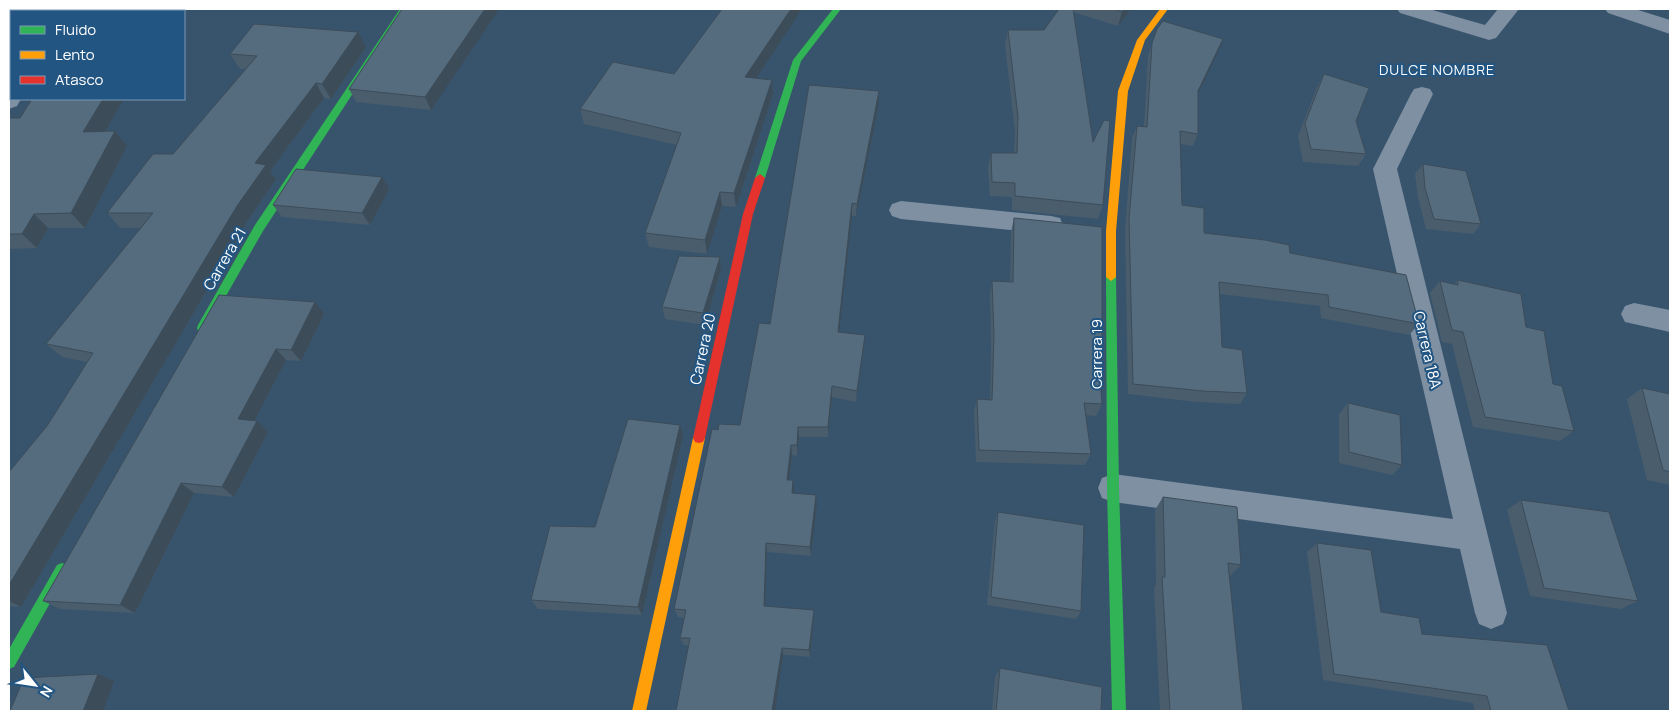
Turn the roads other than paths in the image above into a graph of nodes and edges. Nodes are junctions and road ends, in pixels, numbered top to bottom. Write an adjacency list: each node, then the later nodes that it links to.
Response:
1 (404, 9): 13 (street, Carrera 21)
2 (837, 9): 19 (street, Carrera 20)
3 (1164, 9): 10 (street, Carrera 19)
4 (1407, 9): 5 (street)
5 (1509, 9)
6 (1615, 9): 7 (street)
7 (1670, 26)
8 (1422, 94): 15 (street, Carrera 18A)
9 (901, 210): 10 (street)
10 (1092, 229): 14 (street, Carrera 19)
11 (1634, 314): 12 (street)
12 (1670, 321)
13 (196, 339)
14 (1113, 488): 15 (street); 20 (street, Carrera 19)
15 (1471, 536): 17 (street, Carrera 18A)
16 (68, 560): 18 (street)
17 (1491, 612)
18 (9, 662)
19 (639, 711)
20 (1119, 711)

